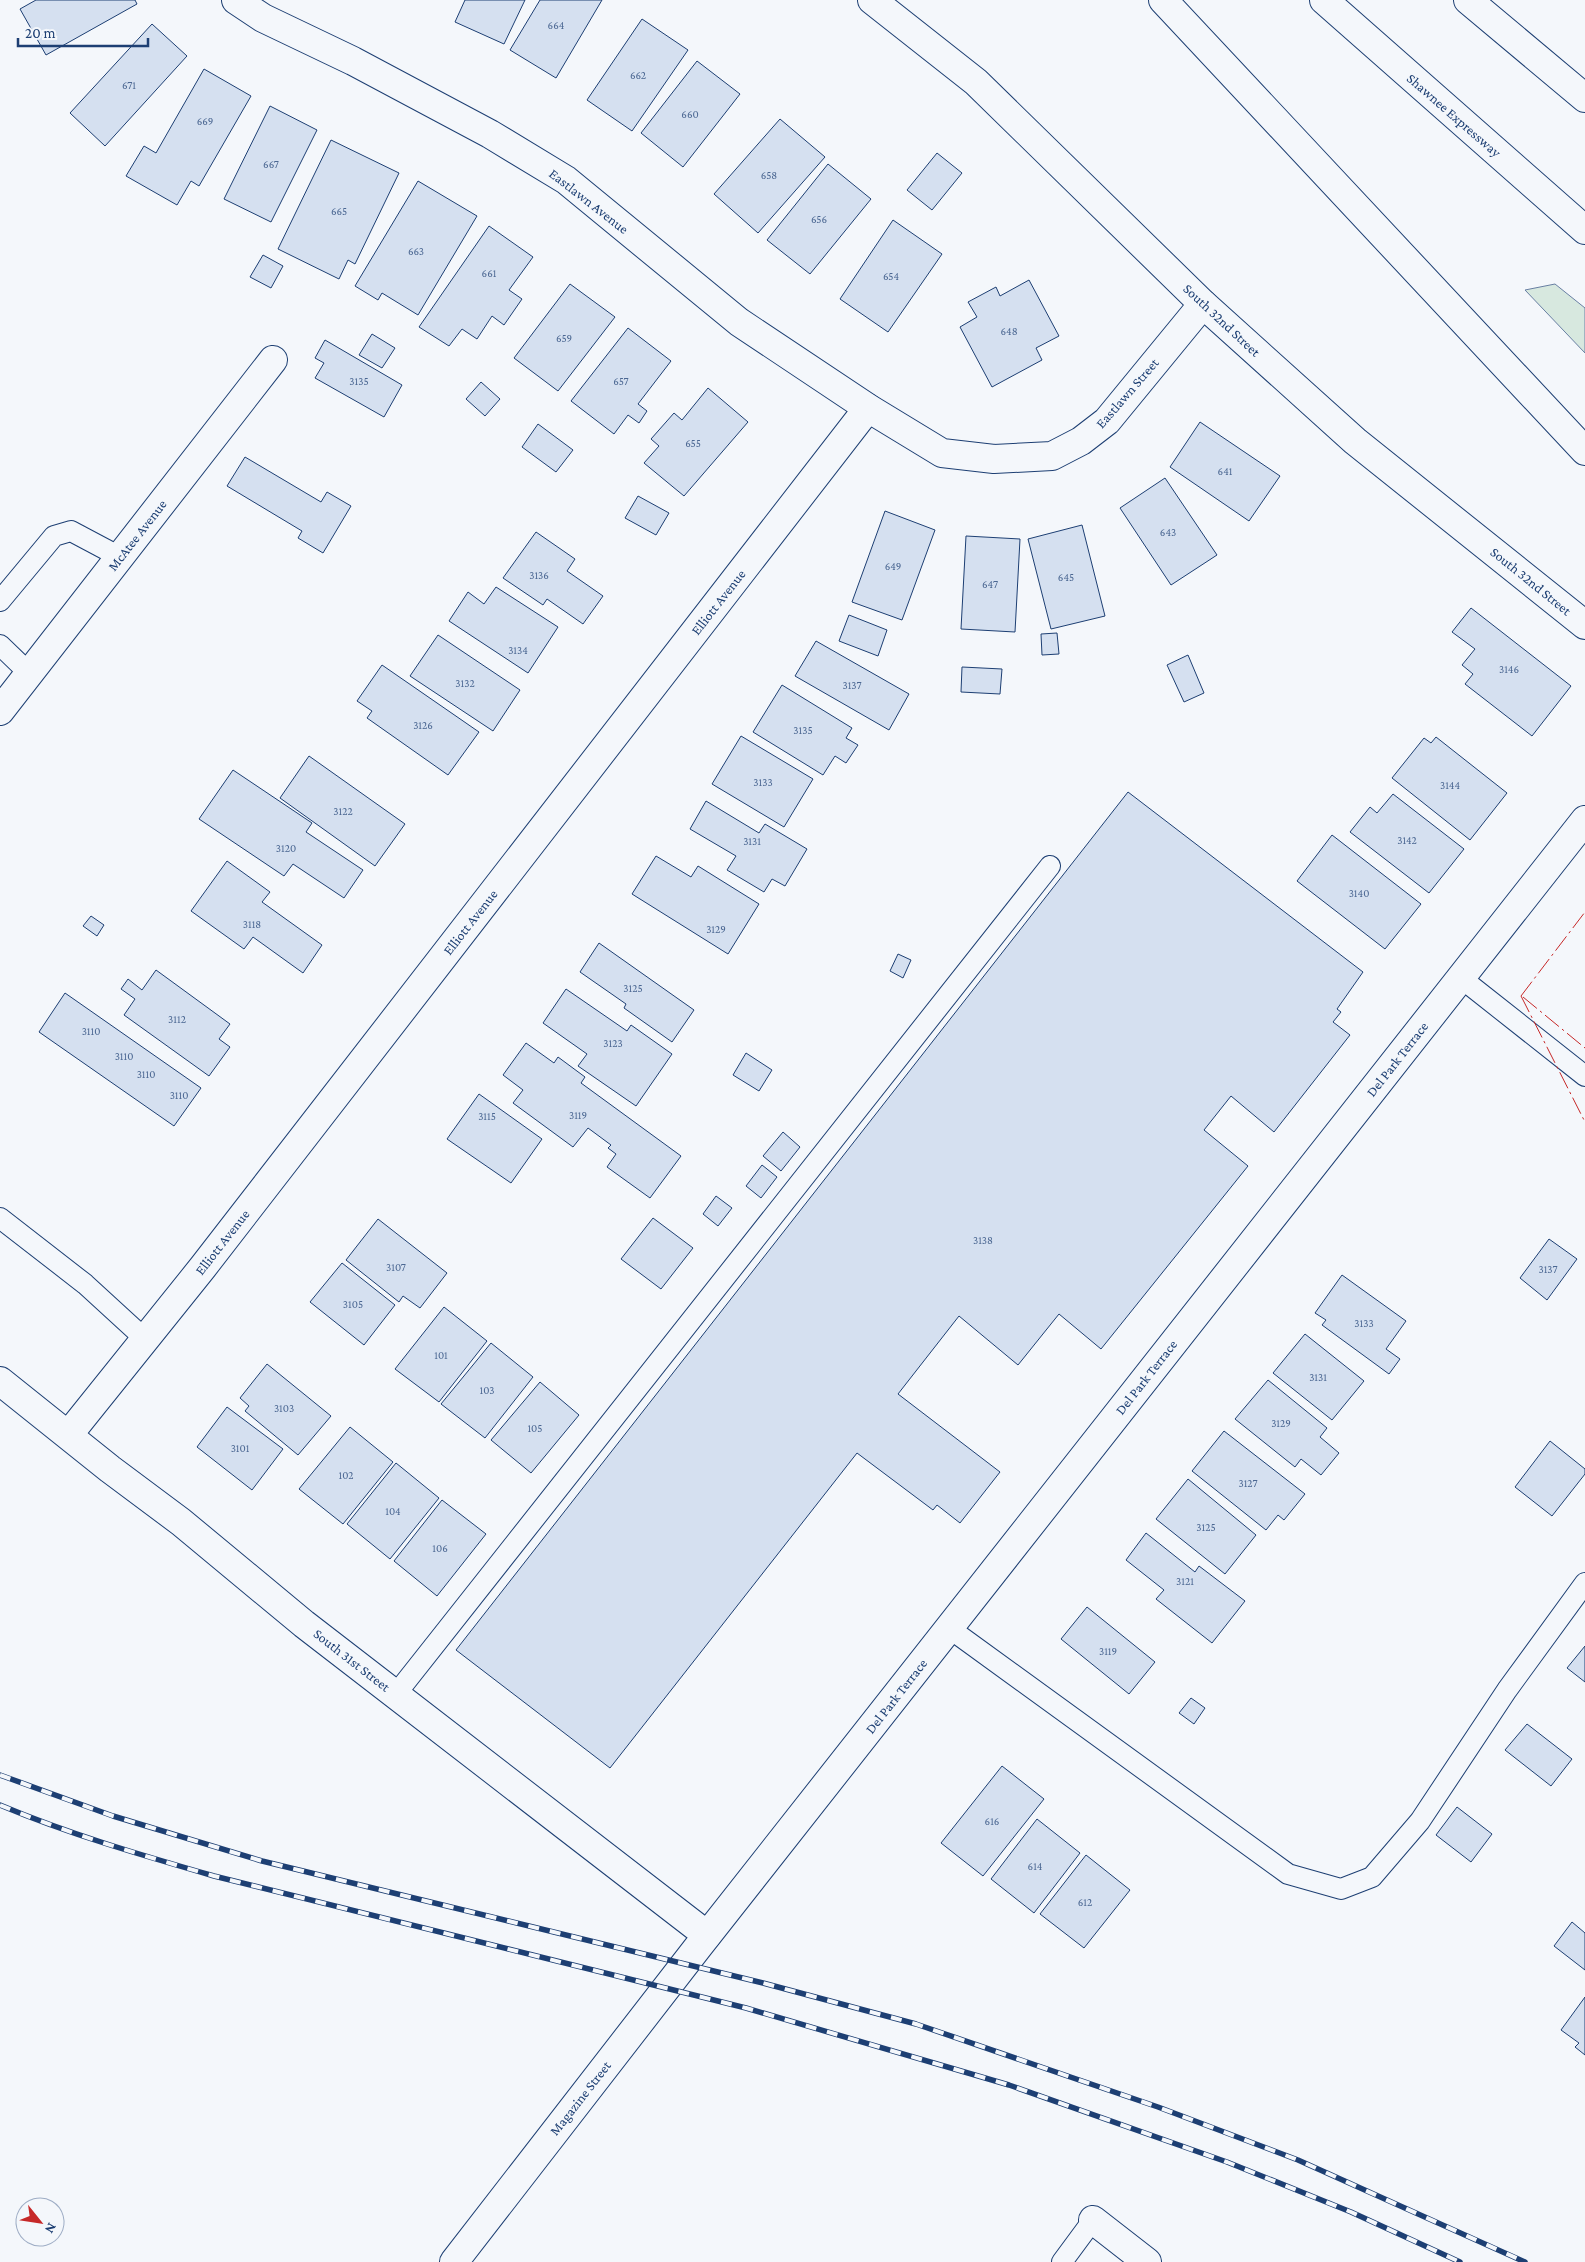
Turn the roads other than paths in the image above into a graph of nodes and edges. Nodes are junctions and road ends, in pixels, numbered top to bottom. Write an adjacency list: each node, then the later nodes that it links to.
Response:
1 (236, 0): 10 (main road, Eastlawn Avenue)
2 (872, 0): 8 (main road, South 32nd Street)
3 (1163, 0): 11 (main road)
4 (1324, 0): 7 (main road, Shawnee Expressway)
5 (1468, 0): 6 (main road)
6 (1585, 98)
7 (1585, 230)
8 (1203, 304): 10 (main road, Eastlawn Street); 14 (main road, South 32nd Street)
9 (273, 360): 12 (main road, McAtee Avenue)
10 (868, 408): 23 (main road, Elliott Avenue)
11 (1585, 451)
12 (120, 557): 13 (lane); 16 (main road, McAtee Avenue)
13 (0, 601)
14 (1585, 625)
15 (0, 645): 16 (lane)
16 (29, 673): 17 (main road, McAtee Avenue)
17 (0, 711)
18 (1585, 820): 20 (main road, Del Park Terrace)
19 (1050, 866): 28 (lane)
20 (1461, 978): 21 (lane); 27 (main road, Del Park Terrace)
21 (1585, 1076)
22 (0, 1218): 23 (lane)
23 (145, 1339): 25 (main road, Elliott Avenue)
24 (0, 1381): 25 (main road, South 31st Street)
25 (69, 1434): 28 (main road, South 31st Street)
26 (1585, 1583): 27 (lane)
27 (949, 1628): 29 (main road, Del Park Terrace)
28 (396, 1694): 29 (main road, South 31st Street)
29 (707, 1935): 31 (main road, Magazine Street)
30 (1092, 2220): 32 (lane); 33 (main road)
31 (454, 2262)
32 (1062, 2262)
33 (1147, 2262)

